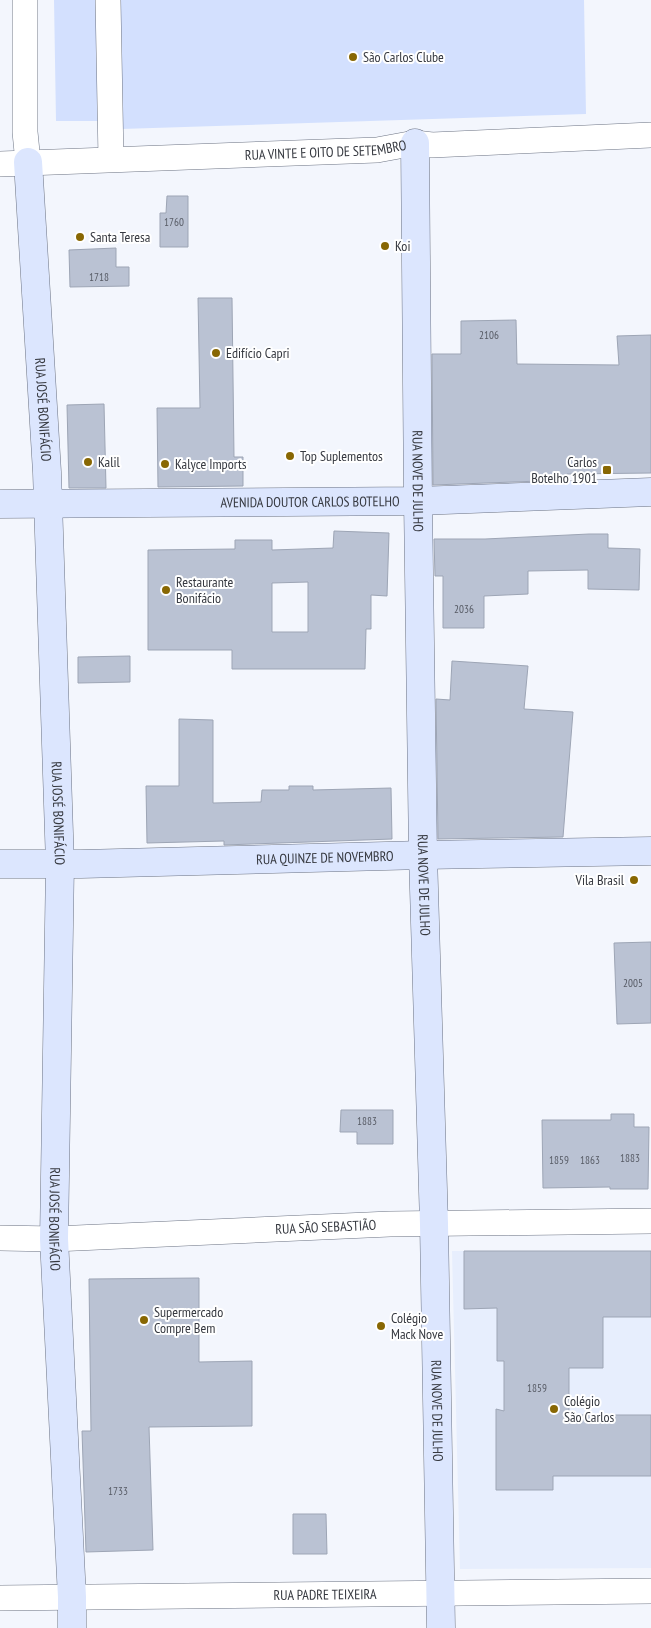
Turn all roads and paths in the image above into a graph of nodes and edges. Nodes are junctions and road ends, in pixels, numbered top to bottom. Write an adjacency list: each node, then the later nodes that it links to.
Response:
1 (25, 0): 6 (street, RUA JOSÉ BONIFÁCIO)
2 (108, 0): 5 (street)
3 (651, 135): 4 (street, RUA VINTE E OITO DE SETEMBRO)
4 (416, 143): 5 (street, RUA VINTE E OITO DE SETEMBRO); 9 (main road, RUA NOVE DE JULHO)
5 (111, 159): 6 (street, RUA VINTE E OITO DE SETEMBRO)
6 (28, 162): 7 (street, RUA VINTE E OITO DE SETEMBRO); 11 (main road, RUA JOSÉ BONIFÁCIO)
7 (0, 164)
8 (651, 492): 9 (main road, AVENIDA DOUTOR CARLOS BOTELHO)
9 (418, 501): 11 (main road, AVENIDA DOUTOR CARLOS BOTELHO); 13 (main road, RUA NOVE DE JULHO)
10 (0, 504): 11 (main road, AVENIDA DOUTOR CARLOS BOTELHO)
11 (48, 504): 15 (main road, RUA JOSÉ BONIFÁCIO)
12 (651, 852): 13 (main road, RUA QUINZE DE NOVEMBRO)
13 (423, 855): 15 (main road, RUA QUINZE DE NOVEMBRO); 17 (main road, RUA NOVE DE JULHO)
14 (0, 864): 15 (main road, RUA QUINZE DE NOVEMBRO)
15 (60, 864): 19 (main road, RUA JOSÉ BONIFÁCIO)
16 (651, 1221): 17 (street, RUA SÃO SEBASTIÃO)
17 (434, 1224): 19 (street, RUA SÃO SEBASTIÃO); 21 (main road, RUA NOVE DE JULHO)
18 (0, 1238): 19 (street, RUA SÃO SEBASTIÃO)
19 (54, 1239): 23 (main road, RUA JOSÉ BONIFÁCIO)
20 (651, 1591): 21 (street, RUA PADRE TEIXEIRA)
21 (441, 1593): 23 (street, RUA PADRE TEIXEIRA); 25 (main road, RUA NOVE DE JULHO)
22 (0, 1598): 23 (street, RUA PADRE TEIXEIRA)
23 (72, 1598): 24 (main road, RUA JOSÉ BONIFÁCIO)
24 (72, 1628)
25 (441, 1628)

